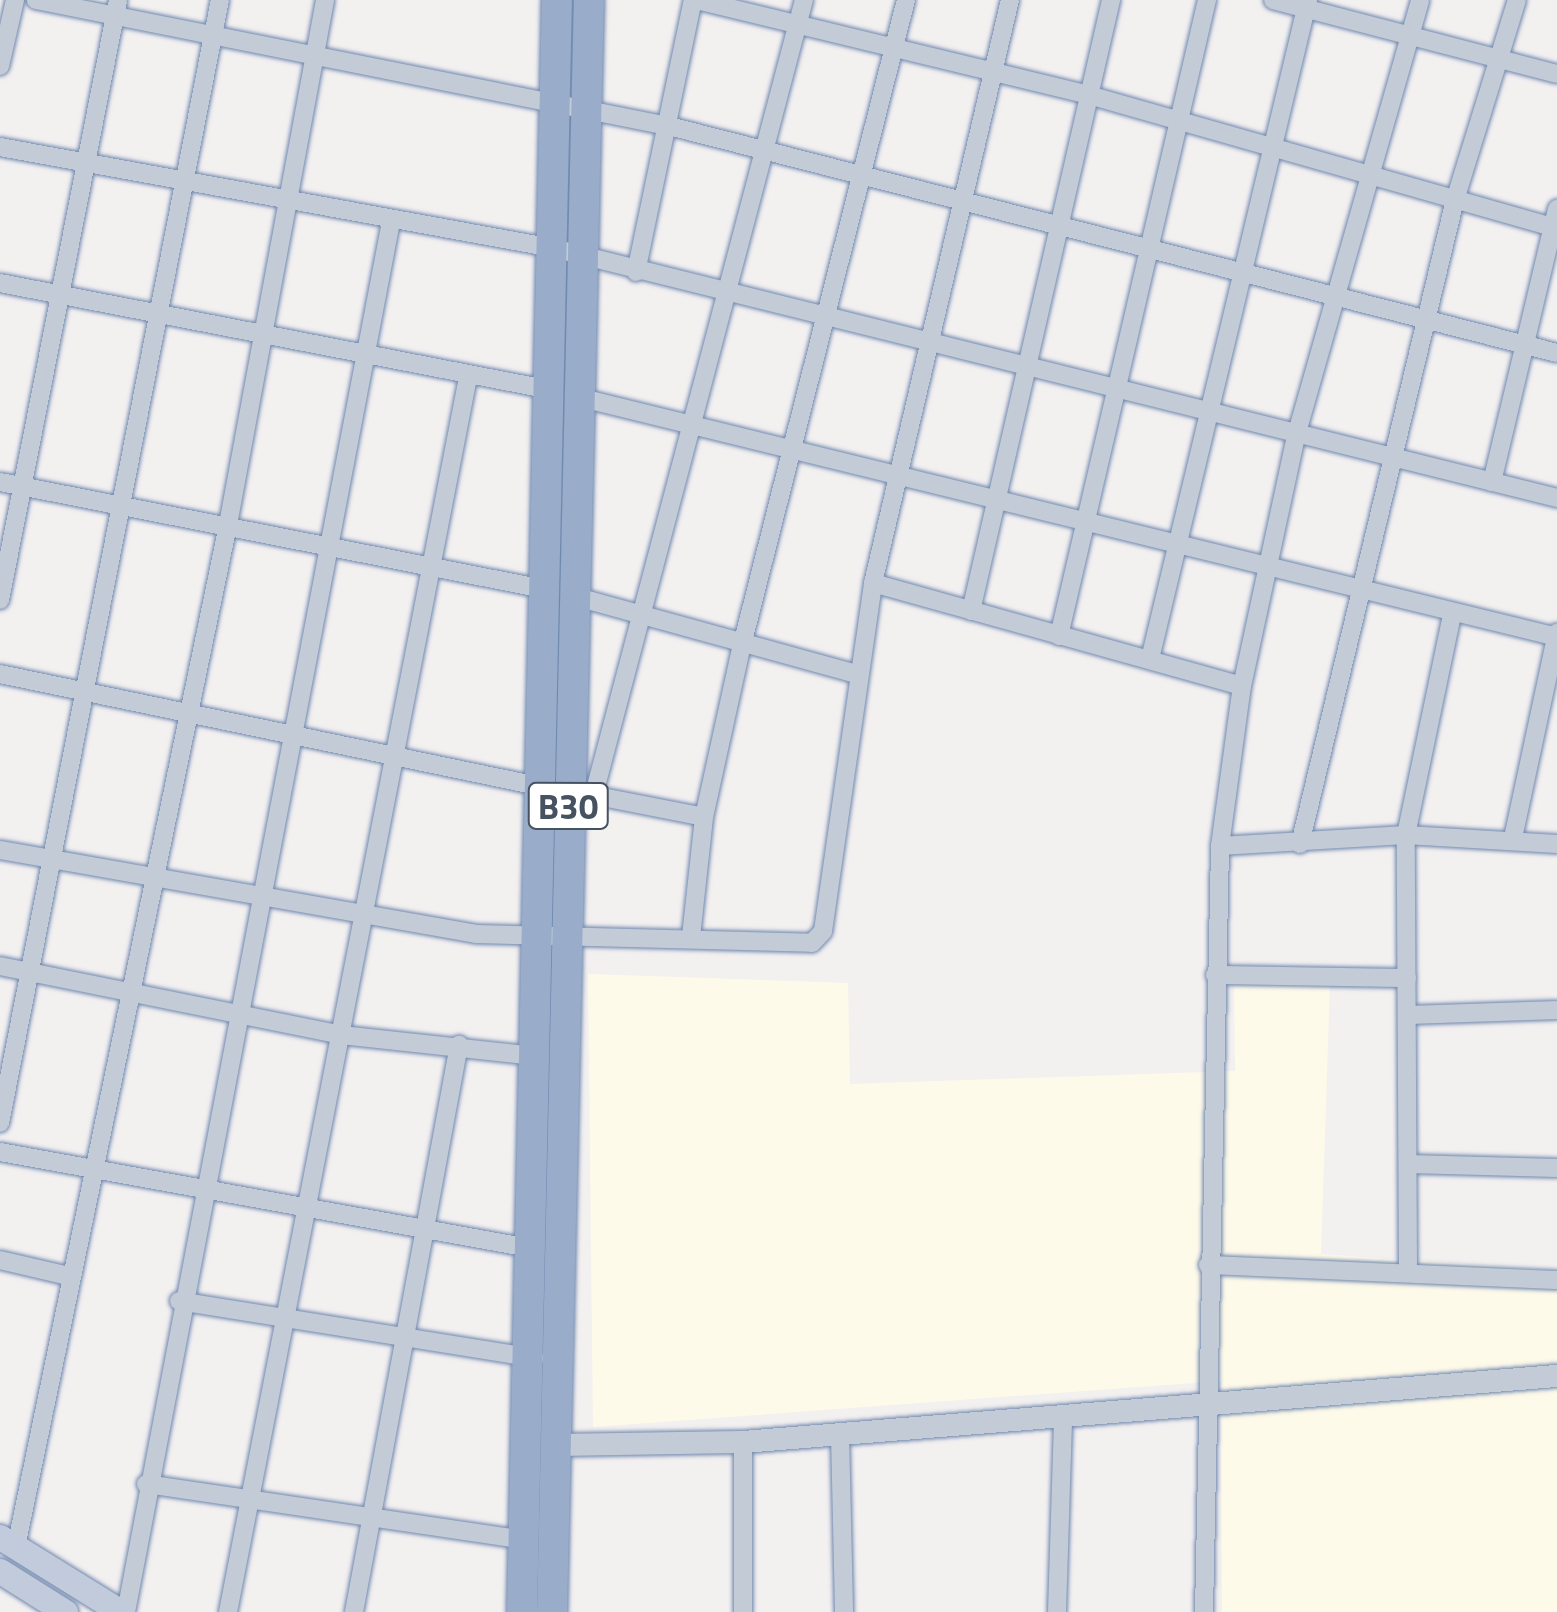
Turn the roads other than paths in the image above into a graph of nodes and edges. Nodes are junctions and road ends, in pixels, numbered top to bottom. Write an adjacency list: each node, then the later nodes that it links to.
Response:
1 (15, 0): 24 (street)
2 (36, 0): 17 (street)
3 (220, 0): 19 (street)
4 (325, 0): 22 (street)
5 (557, 0): 28 (highway, B30)
6 (590, 0): 29 (highway, B30)
7 (695, 0): 18 (street); 31 (street)
8 (804, 0): 18 (street)
9 (906, 0): 21 (street)
10 (1010, 0): 25 (street)
11 (1111, 0): 27 (street)
12 (1207, 0): 30 (street)
13 (1273, 0): 16 (street)
14 (1420, 0): 20 (street)
15 (1517, 0): 23 (street)
16 (1307, 4): 20 (street); 34 (street)
17 (117, 7): 19 (street); 35 (street)
18 (799, 26): 21 (street); 33 (street)
19 (214, 34): 22 (street); 38 (street)
20 (1409, 36): 23 (street); 37 (street)
21 (894, 52): 25 (street); 36 (street)
22 (314, 55): 28 (street); 41 (street)
23 (1495, 57): 26 (street); 40 (street)
24 (0, 66)
25 (991, 74): 27 (street); 39 (street)
26 (1557, 74)
27 (1088, 95): 30 (street); 44 (street)
28 (555, 102): 29 (street); 45 (highway, B30)
29 (589, 108): 31 (street); 47 (highway, B30)
30 (1179, 125): 34 (street); 46 (street)
31 (673, 126): 33 (street); 49 (street)
32 (0, 147): 35 (street)
33 (766, 152): 36 (street); 53 (street)
34 (1270, 153): 37 (street); 48 (street)
35 (86, 163): 38 (street); 52 (street)
36 (858, 171): 39 (street); 56 (street)
37 (1364, 177): 40 (street); 51 (street)
38 (188, 179): 41 (street); 54 (street)
39 (960, 197): 44 (street); 59 (street)
40 (1455, 200): 42 (street); 55 (street)
41 (291, 201): 43 (street); 57 (street)
42 (1555, 221): 58 (street)
43 (391, 222): 45 (street); 60 (street)
44 (1057, 224): 46 (street); 62 (street)
45 (553, 248): 47 (street); 64 (highway, B30)
46 (1149, 248): 48 (street); 65 (street)
47 (584, 258): 49 (street); 66 (highway, B30)
48 (1238, 267): 51 (street); 67 (street)
49 (636, 272): 53 (street)
50 (0, 283): 52 (street)
51 (1335, 290): 55 (street); 69 (street)
52 (60, 293): 54 (street); 75 (street)
53 (724, 296): 56 (street); 68 (street)
54 (165, 311): 57 (street); 78 (street)
55 (1429, 315): 58 (street); 71 (street)
56 (824, 320): 59 (street); 70 (street)
57 (263, 332): 60 (street); 80 (street)
58 (1522, 342): 61 (street); 74 (street)
59 (925, 346): 62 (street); 72 (street)
60 (367, 352): 63 (street); 82 (street)
61 (1557, 353)
62 (1022, 367): 65 (street); 76 (street)
63 (468, 377): 64 (street); 84 (street)
64 (551, 390): 87 (highway, B30)
65 (1113, 392): 67 (street); 79 (street)
66 (582, 398): 68 (street); 88 (highway, B30)
67 (1204, 412): 69 (street); 81 (street)
68 (696, 426): 70 (street); 92 (street)
69 (1296, 436): 71 (street); 83 (street)
70 (792, 451): 72 (street); 95 (street)
71 (1394, 460): 74 (street); 86 (street)
72 (897, 475): 76 (street); 85 (street)
73 (0, 482): 75 (street)
74 (1492, 482): 77 (street)
75 (23, 487): 78 (street); 89 (street)
76 (997, 498): 79 (street); 90 (street)
77 (1557, 498)
78 (126, 504): 80 (street); 100 (street)
79 (1086, 520): 81 (street); 93 (street)
80 (227, 530): 82 (street); 101 (street)
81 (1179, 545): 83 (street); 96 (street)
82 (329, 550): 84 (street); 102 (street)
83 (1266, 565): 86 (street); 99 (street)
84 (432, 567): 87 (street); 103 (street)
85 (873, 583): 90 (street); 98 (street)
86 (1365, 588): 91 (street); 109 (street)
87 (544, 589): 104 (highway, B30)
88 (576, 598): 92 (street); 105 (highway, B30)
89 (0, 600)
90 (971, 611): 93 (street)
91 (1452, 614): 94 (street); 107 (street)
92 (647, 620): 95 (street); 105 (street)
93 (1059, 636): 96 (street)
94 (1557, 636): 108 (street)
95 (741, 649): 98 (street); 106 (street)
96 (1150, 659): 99 (street)
97 (0, 674): 100 (street)
98 (856, 674): 119 (street)
99 (1242, 686): 111 (street)
100 (86, 691): 101 (street); 113 (street)
101 (185, 712): 102 (street); 114 (street)
102 (287, 735): 103 (street); 115 (street)
103 (392, 756): 104 (street); 116 (street)
104 (538, 786): 117 (highway, B30)
105 (581, 794): 106 (street); 118 (highway, B30)
106 (704, 817): 119 (street)
107 (1406, 835): 108 (street); 109 (street); 123 (street)
108 (1513, 838): 110 (street)
109 (1300, 844): 111 (street)
110 (1557, 844)
111 (1220, 846): 122 (street)
112 (0, 850): 113 (street)
113 (50, 861): 114 (street); 121 (street)
114 (150, 882): 115 (street); 124 (street)
115 (262, 899): 116 (street); 126 (street)
116 (360, 916): 117 (street); 130 (street)
117 (532, 937): 118 (street); 128 (highway, B30)
118 (566, 937): 119 (street); 129 (highway, B30)
119 (691, 937)
120 (0, 966): 121 (street)
121 (32, 972): 124 (street); 133 (street)
122 (1215, 975): 123 (street); 143 (street)
123 (1408, 978): 127 (street)
124 (125, 995): 126 (street); 136 (street)
125 (1557, 1010): 127 (street)
126 (236, 1012): 130 (street); 138 (street)
127 (1410, 1015): 135 (street)
128 (533, 1022): 129 (highway); 132 (highway, B30)
129 (564, 1022): 141 (highway, B30)
130 (341, 1035): 131 (street); 139 (street)
131 (459, 1045): 132 (street); 140 (street)
132 (533, 1056): 141 (highway, B30)
133 (0, 1123)
134 (0, 1152): 136 (street)
135 (1408, 1164): 137 (street); 144 (street)
136 (94, 1168): 138 (street); 145 (street)
137 (1557, 1168)
138 (201, 1188): 139 (street); 147 (street)
139 (310, 1213): 140 (street); 148 (street)
140 (420, 1234): 141 (street); 149 (street)
141 (545, 1249): 150 (highway, B30); 151 (highway, B30)
142 (0, 1260): 145 (street)
143 (1208, 1265): 144 (street); 153 (street)
144 (1408, 1273): 146 (street)
145 (68, 1276): 162 (street)
146 (1557, 1280)
147 (179, 1301): 148 (street); 158 (street)
148 (291, 1322): 149 (street); 159 (street)
149 (400, 1334): 150 (street); 160 (street)
150 (526, 1356): 151 (street); 157 (highway, B30)
151 (557, 1361): 157 (highway, B30)
152 (1557, 1376): 153 (street)
153 (1204, 1398): 154 (street); 173 (street)
154 (1064, 1417): 155 (street); 172 (street)
155 (840, 1434): 156 (street); 171 (street)
156 (742, 1442): 157 (street); 170 (street)
157 (539, 1444): 161 (highway, B30); 169 (highway, B30)
158 (146, 1484): 159 (street); 165 (street)
159 (255, 1502): 160 (street); 166 (street)
160 (367, 1524): 161 (street); 167 (street)
161 (524, 1540): 168 (highway, B30)
162 (8, 1542): 165 (main road)
163 (0, 1571): 164 (main road)
164 (65, 1612)
165 (124, 1612)
166 (228, 1612)
167 (354, 1612)
168 (522, 1612)
169 (552, 1612)
170 (743, 1612)
171 (844, 1612)
172 (1057, 1612)
173 (1204, 1612)

